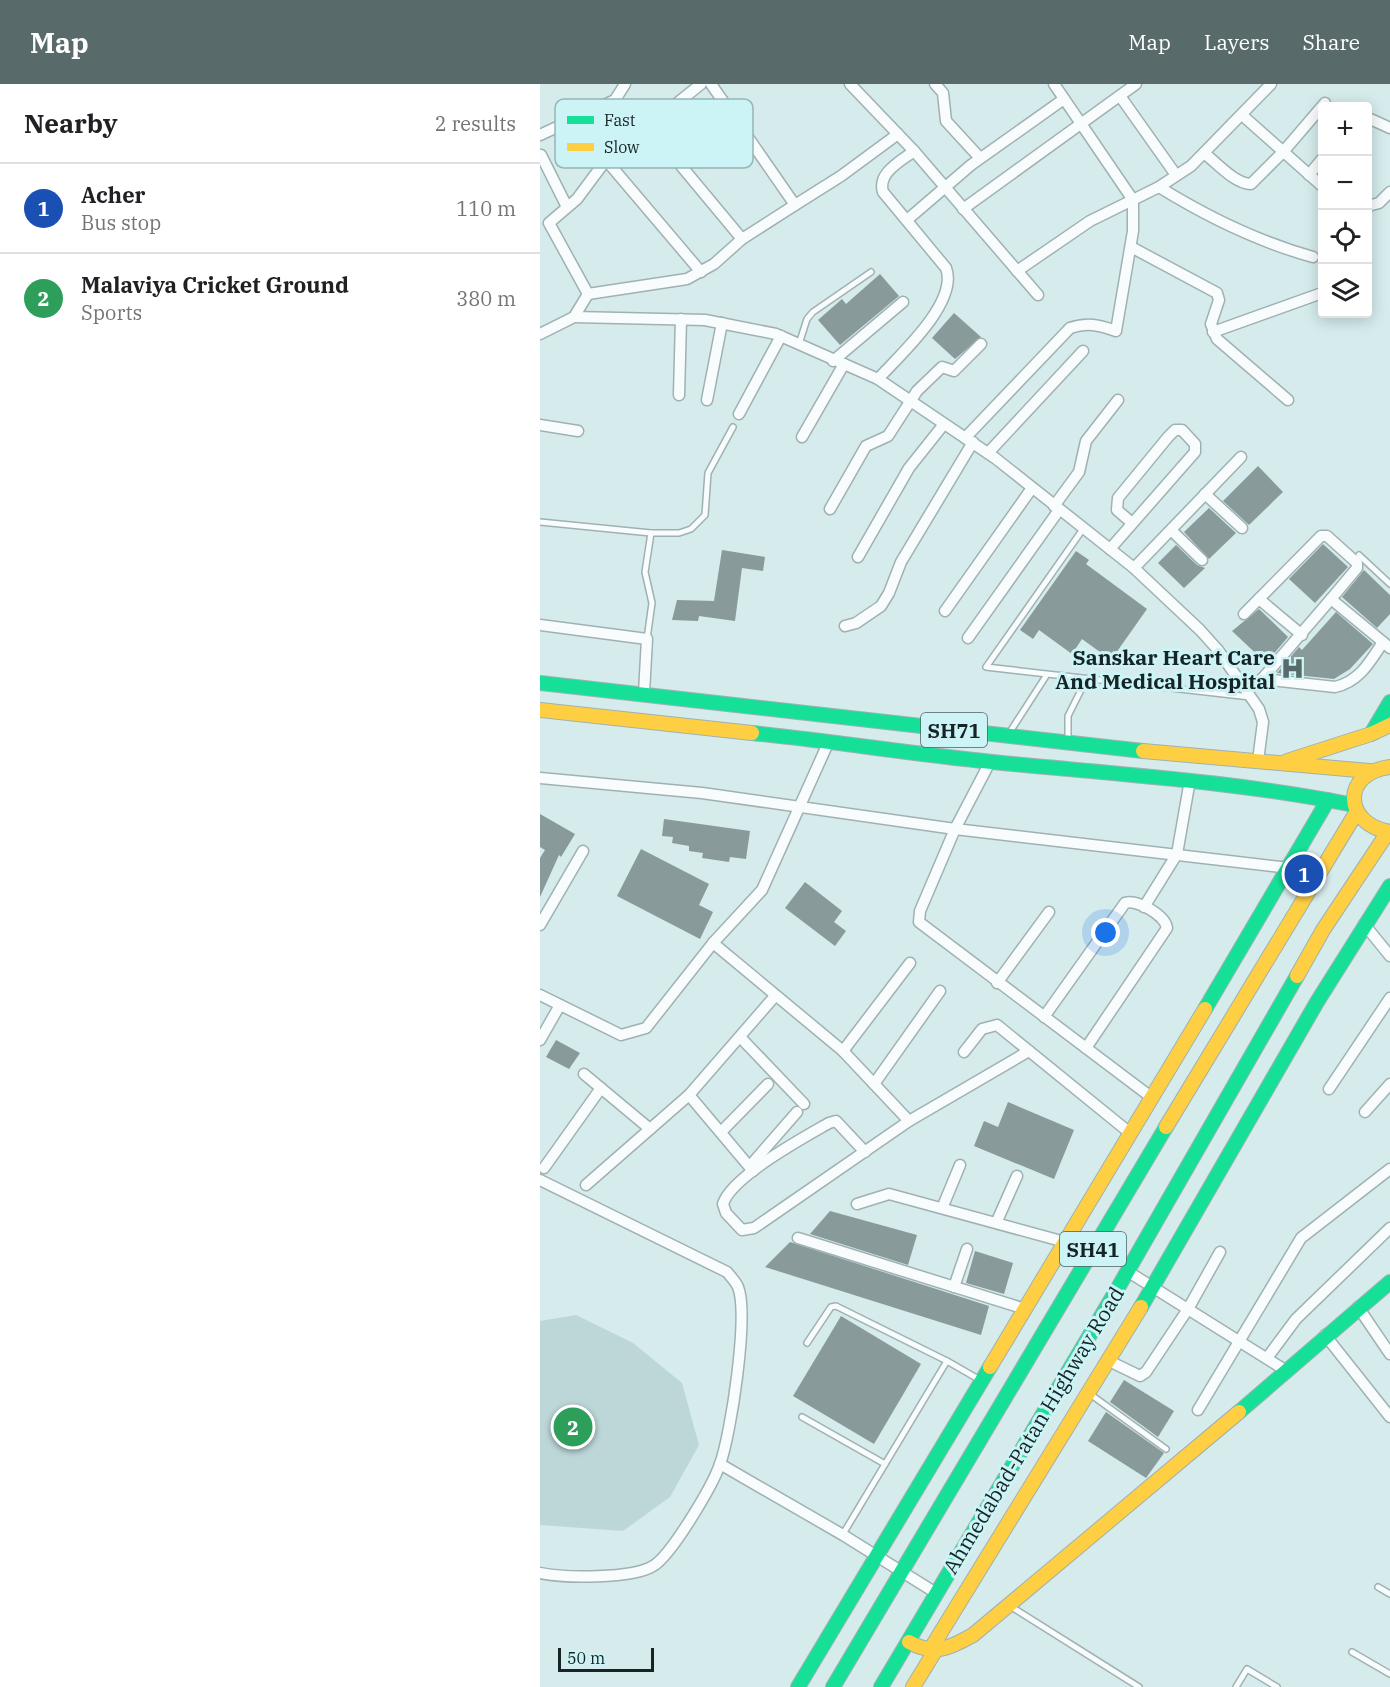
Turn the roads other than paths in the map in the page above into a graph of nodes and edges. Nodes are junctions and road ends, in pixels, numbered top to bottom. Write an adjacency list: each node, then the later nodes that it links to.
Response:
1 (625, 84): 10 (street)
2 (701, 84): 11 (street)
3 (711, 84): 12 (street)
4 (850, 84): 20 (street)
5 (935, 84): 27 (street)
6 (1054, 84): 13 (street)
7 (1136, 84): 9 (street)
8 (1271, 84): 15 (street)
9 (1120, 96): 17 (street); 32 (street)
10 (616, 99)
11 (682, 99)
12 (721, 99)
13 (1064, 99): 17 (street); 27 (street)
14 (1318, 111): 24 (street)
15 (1242, 115): 24 (street); 25 (street)
16 (1372, 120): 19 (street)
17 (1081, 125): 38 (street); 42 (street)
18 (555, 128): 21 (street)
19 (1390, 128)
20 (898, 134): 23 (street); 39 (street)
21 (540, 135)
22 (753, 144): 39 (street)
23 (914, 151): 35 (street); 43 (street)
24 (1283, 152): 25 (street); 33 (street)
25 (1204, 153): 32 (street)
26 (541, 155): 41 (street)
27 (980, 158): 35 (street)
28 (1318, 165): 33 (street)
29 (600, 168): 41 (street)
30 (613, 168): 49 (street)
31 (683, 168): 45 (street)
32 (1176, 175): 36 (street)
33 (1310, 175): 34 (street)
34 (1318, 182)
35 (944, 186): 42 (street); 43 (street)
36 (1158, 187): 38 (street); 47 (street)
37 (1390, 192): 40 (street)
38 (1133, 200): 46 (street); 48 (street)
39 (795, 205): 45 (street)
40 (1372, 205)
41 (567, 207): 44 (street)
42 (963, 208): 48 (street)
43 (907, 220): 65 (street)
44 (544, 226): 51 (street)
45 (742, 239): 49 (street)
46 (1131, 247): 58 (street); 77 (street)
47 (1313, 256)
48 (1017, 271): 52 (street)
49 (702, 272): 51 (street)
50 (871, 272): 61 (lane)
51 (588, 294): 55 (street)
52 (1038, 295)
53 (1318, 295): 58 (street)
54 (903, 302): 64 (street)
55 (574, 317): 56 (street); 59 (street)
56 (681, 319): 57 (street); 66 (street)
57 (722, 323): 60 (street); 67 (street)
58 (1213, 332): 69 (street)
59 (540, 334)
60 (781, 336): 61 (street); 71 (street)
61 (799, 344): 64 (street)
62 (981, 344): 70 (street)
63 (1083, 351): 78 (street)
64 (839, 362): 65 (street); 76 (street)
65 (878, 379): 70 (street)
66 (679, 395)
67 (707, 400)
68 (1118, 400): 82 (street)
69 (1288, 400)
70 (912, 402): 72 (street); 83 (street)
71 (740, 414)
72 (944, 424): 77 (street); 92 (street)
73 (540, 425): 75 (street)
74 (732, 427): 89 (lane)
75 (578, 431)
76 (802, 437)
77 (969, 440): 78 (street); 101 (street)
78 (988, 453): 80 (street)
79 (1241, 457): 81 (street)
80 (1032, 488): 82 (street); 98 (street)
81 (1205, 494): 86 (street); 88 (street)
82 (1057, 508): 87 (street); 103 (street)
83 (830, 509)
84 (540, 522): 89 (lane)
85 (1132, 523): 85 (street); 90 (street)
86 (1242, 528)
87 (1083, 529): 90 (street); 106 (lane)
88 (1171, 530): 93 (street); 94 (street)
89 (651, 533): 104 (lane)
90 (1110, 549): 94 (street)
91 (1359, 555): 95 (lane)
92 (858, 557)
93 (1202, 560)
94 (1134, 568): 111 (street)
95 (1390, 584)
96 (1259, 599): 97 (street); 99 (street); 102 (street)
97 (1331, 599): 102 (street); 105 (street)
98 (945, 611)
99 (1244, 614)
100 (540, 625): 104 (street)
101 (845, 626)
102 (1302, 635): 107 (street)
103 (968, 638)
104 (647, 639): 110 (street)
105 (1386, 645): 107 (street)
106 (1047, 676): 108 (lane); 116 (lane)
107 (1262, 679): 111 (street)
108 (1086, 680): 111 (lane); 118 (lane)
109 (540, 683): 110 (main road, SH71)
110 (644, 693): 116 (main road, SH71)
111 (1249, 693): 119 (street)
112 (1390, 702): 115 (main road)
113 (540, 711): 117 (main road, SH71)
114 (1390, 725): 115 (main road)
115 (1371, 734): 122 (main road)
116 (1006, 737): 118 (main road, SH71)
117 (829, 741): 120 (main road, SH71); 128 (street)
118 (1068, 745): 119 (main road, SH71); 123 (main road)
119 (1258, 761): 122 (main road, SH71)
120 (990, 762): 123 (main road, SH71); 130 (street)
121 (1388, 763): 124 (main road)
122 (1278, 764): 124 (main road, SH71)
123 (1068, 770): 126 (main road, SH71)
124 (1369, 771): 129 (main road, SH41)
125 (540, 778): 128 (street)
126 (1190, 780): 127 (main road, SH71); 134 (street)
127 (1328, 800): 129 (main road, SH71); 135 (main road)
128 (798, 808): 130 (street); 141 (street)
129 (1355, 809): 131 (main road, SH41); 211 (main road, SH41)
130 (955, 829): 134 (street); 144 (street)
131 (1389, 832): 132 (main road, Ahmedabad-Patan Highway Road / SH41)
132 (1385, 849): 186 (main road, Ahmedabad-Patan Highway Road / SH41)
133 (583, 851): 140 (street)
134 (1177, 854): 135 (street); 137 (street)
135 (1289, 868): 164 (main road)
136 (1390, 886): 139 (main road)
137 (1144, 907): 150 (street); 153 (street)
138 (1049, 912): 144 (street)
139 (1364, 924): 142 (street); 189 (main road)
140 (540, 925)
141 (713, 943): 147 (street); 149 (street)
142 (1390, 956)
143 (910, 963): 155 (street)
144 (997, 982): 150 (street)
145 (940, 991): 159 (street)
146 (540, 995): 149 (street)
147 (775, 996): 151 (street); 155 (street)
148 (1390, 998): 162 (street)
149 (560, 1005): 152 (street)
150 (1044, 1017): 153 (street)
151 (740, 1037): 163 (street); 173 (street)
152 (540, 1040)
153 (1086, 1048): 164 (street)
154 (1029, 1051): 156 (street); 166 (street); 169 (street)
155 (843, 1052): 159 (street)
156 (964, 1052)
157 (584, 1074): 161 (street)
158 (768, 1084): 168 (street)
159 (874, 1084): 166 (street)
160 (1390, 1084): 165 (street)
161 (600, 1088): 167 (street); 172 (street)
162 (1329, 1089)
163 (688, 1095): 167 (street); 168 (street)
164 (1151, 1097): 169 (main road)
165 (1365, 1112)
166 (909, 1122): 170 (street)
167 (650, 1129): 177 (street)
168 (721, 1132): 173 (street)
169 (1130, 1133): 183 (main road)
170 (865, 1152): 173 (street); 173 (street)
171 (960, 1165): 179 (street)
172 (544, 1168)
173 (752, 1168)
174 (1390, 1168): 194 (street)
175 (1017, 1176): 180 (street)
176 (540, 1180): 207 (street)
177 (585, 1185)
178 (857, 1204): 179 (street)
179 (943, 1206): 180 (street)
180 (997, 1221): 183 (street)
181 (1390, 1228): 197 (street)
182 (798, 1238): 188 (street)
183 (1065, 1242): 191 (main road)
184 (967, 1249): 188 (street)
185 (1220, 1252): 192 (street)
186 (1127, 1271): 189 (street); 214 (main road, Ahmedabad-Patan Highway Road / SH41)
187 (1390, 1282): 190 (main road)
188 (954, 1287): 191 (street)
189 (1153, 1288): 192 (street); 198 (main road)
190 (1358, 1307): 193 (main road); 196 (street)
191 (1025, 1309): 201 (main road)
192 (1188, 1309): 194 (street); 198 (street)
193 (1325, 1335): 200 (main road); 205 (street)
194 (1239, 1341): 197 (street); 203 (street)
195 (807, 1343): 199 (lane)
196 (1390, 1353)
197 (1267, 1358): 200 (street)
198 (1107, 1360): 202 (main road)
199 (947, 1361): 201 (lane); 208 (lane)
200 (1285, 1370): 216 (main road)
201 (982, 1381): 210 (main road)
202 (1087, 1392): 206 (lane); 218 (main road)
203 (1198, 1410)
204 (802, 1417): 208 (lane)
205 (1390, 1417)
206 (1166, 1449)
207 (720, 1464): 209 (street); 212 (street)
208 (885, 1464): 209 (lane)
209 (843, 1535): 210 (street)
210 (877, 1556): 211 (street); 221 (main road)
211 (901, 1572): 214 (street); 222 (main road, SH41)
212 (540, 1573)
213 (1378, 1587): 215 (lane)
214 (936, 1593): 217 (main road, Ahmedabad-Patan Highway Road / SH41)
215 (1390, 1594)
216 (1009, 1605): 218 (main road); 225 (lane)
217 (909, 1642): 218 (main road); 223 (main road, Ahmedabad-Patan Highway Road / SH41)
218 (932, 1651): 224 (main road)
219 (1352, 1652): 220 (lane)
220 (1390, 1674)
221 (798, 1687)
222 (833, 1687)
223 (881, 1687)
224 (913, 1687)
225 (1139, 1687)
226 (1236, 1687): 227 (lane)
227 (1277, 1687)

